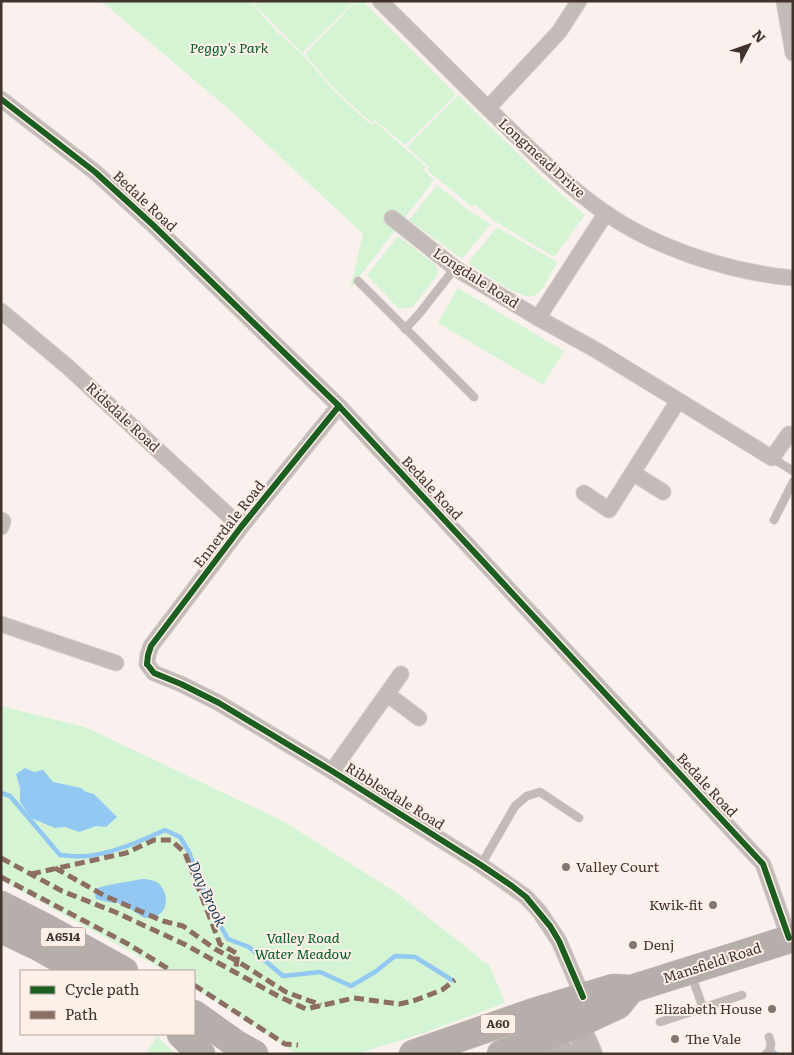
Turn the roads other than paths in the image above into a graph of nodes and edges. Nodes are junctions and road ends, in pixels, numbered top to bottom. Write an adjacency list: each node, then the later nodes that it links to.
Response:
1 (380, 1): 6 (street, Longmead Drive)
2 (579, 1): 6 (street)
3 (784, 1): 4 (street)
4 (793, 53)
5 (1, 99): 17 (street, Bedale Road)
6 (488, 108): 7 (street, Longmead Drive)
7 (606, 213): 10 (street, Longmead Drive); 13 (street)
8 (392, 218): 9 (street, Longdale Road)
9 (454, 268): 13 (street, Longdale Road); 14 (lane)
10 (793, 278)
11 (358, 281): 14 (lane)
12 (1, 311): 28 (street, Ridsdale Road)
13 (538, 318): 16 (street, Longdale Road)
14 (405, 329): 15 (lane)
15 (474, 397)
16 (678, 401): 19 (street, Longdale Road); 21 (street)
17 (339, 406): 28 (street, Ennerdale Road); 40 (street, Bedale Road)
18 (789, 434): 19 (street)
19 (772, 458): 20 (lane)
20 (793, 471)
21 (633, 473): 23 (street); 24 (street)
22 (793, 482): 26 (lane)
23 (663, 492)
24 (584, 494)
25 (1, 520): 27 (street)
26 (774, 520)
27 (1, 527)
28 (241, 527): 31 (street, Ennerdale Road)
29 (1, 624): 30 (street)
30 (116, 663)
31 (147, 664): 35 (street, Ribblesdale Road)
32 (401, 674): 33 (street)
33 (386, 694): 34 (street); 35 (street)
34 (419, 718)
35 (332, 772): 37 (street, Ribblesdale Road)
36 (579, 818): 37 (lane)
37 (481, 865): 46 (street, Ribblesdale Road)
38 (1, 906): 42 (highway, A6514)
39 (1, 929): 41 (highway, A6514)
40 (791, 938): 43 (highway, Mansfield Road / A60)
41 (79, 970)
42 (122, 970)
43 (689, 970): 45 (lane); 46 (highway, Mansfield Road / A60)
44 (742, 995): 45 (lane)
45 (703, 1008): 48 (lane)
46 (584, 1013): 53 (highway, Mansfield Road / A60); 54 (highway, Mansfield Road / A60); 57 (main road); 58 (main road)
47 (195, 1015): 51 (highway)
48 (660, 1022)
49 (182, 1035): 52 (highway)
50 (769, 1037): 59 (lane)
51 (242, 1051)
52 (200, 1054)
53 (413, 1054)
54 (501, 1054)
55 (510, 1054): 56 (main road)
56 (565, 1054)
57 (590, 1054)
58 (603, 1054)
59 (766, 1054)

